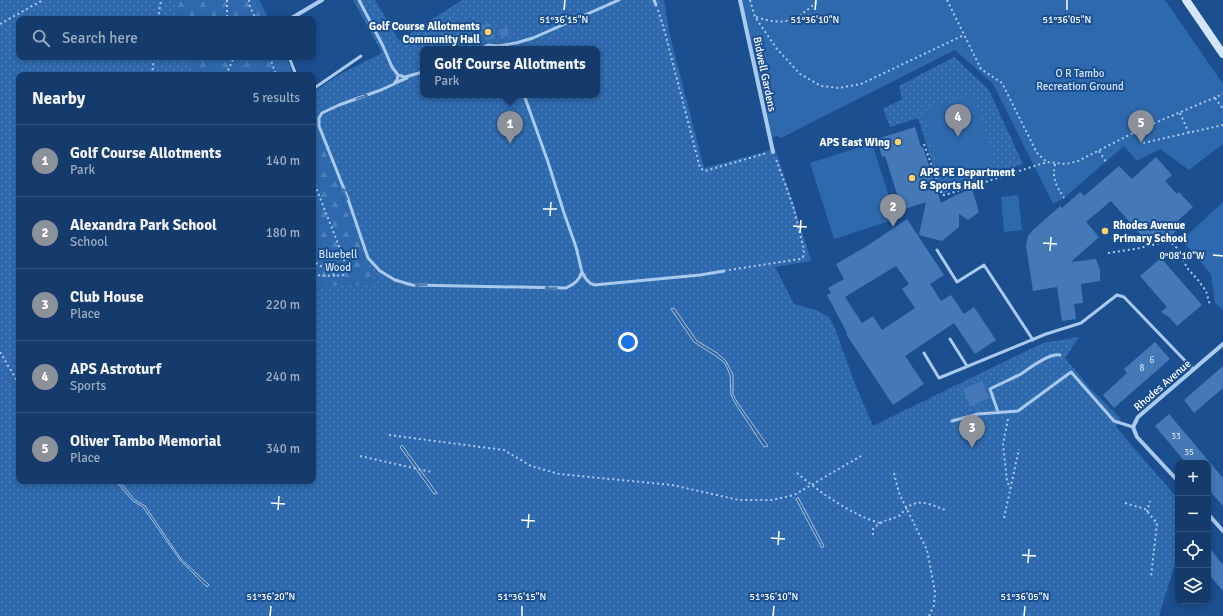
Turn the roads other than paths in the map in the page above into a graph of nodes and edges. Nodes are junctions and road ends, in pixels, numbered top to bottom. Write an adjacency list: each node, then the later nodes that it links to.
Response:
1 (322, 0): 8 (street)
2 (359, 0): 15 (lane)
3 (619, 0): 9 (lane)
4 (654, 0): 7 (lane)
5 (740, 0): 20 (street, Bidwell Gardens)
6 (1186, 0): 10 (main road)
7 (656, 5)
8 (295, 16)
9 (506, 46)
10 (1223, 54)
11 (361, 56): 18 (lane)
12 (290, 60): 13 (lane)
13 (295, 72)
14 (420, 73): 16 (lane)
15 (398, 75): 16 (lane); 17 (lane)
16 (410, 77): 17 (lane)
17 (394, 84): 23 (lane, one-way to 17)
18 (316, 87)
19 (525, 98): 23 (lane)
20 (773, 152)
21 (937, 250): 25 (lane)
22 (724, 271): 23 (lane)
23 (582, 272)
24 (950, 339): 29 (lane)
25 (1033, 340): 29 (lane); 30 (lane)
26 (1223, 344): 30 (street, Rhodes Avenue)
27 (924, 353): 29 (lane)
28 (1060, 355): 31 (lane)
29 (967, 366)
30 (1193, 369): 33 (street, Rhodes Avenue)
31 (998, 412): 32 (lane); 33 (lane)
32 (952, 421)
33 (1133, 427): 34 (street, Rhodes Avenue)
34 (1175, 478)
35 (1211, 517): 36 (street)
36 (1223, 531)

